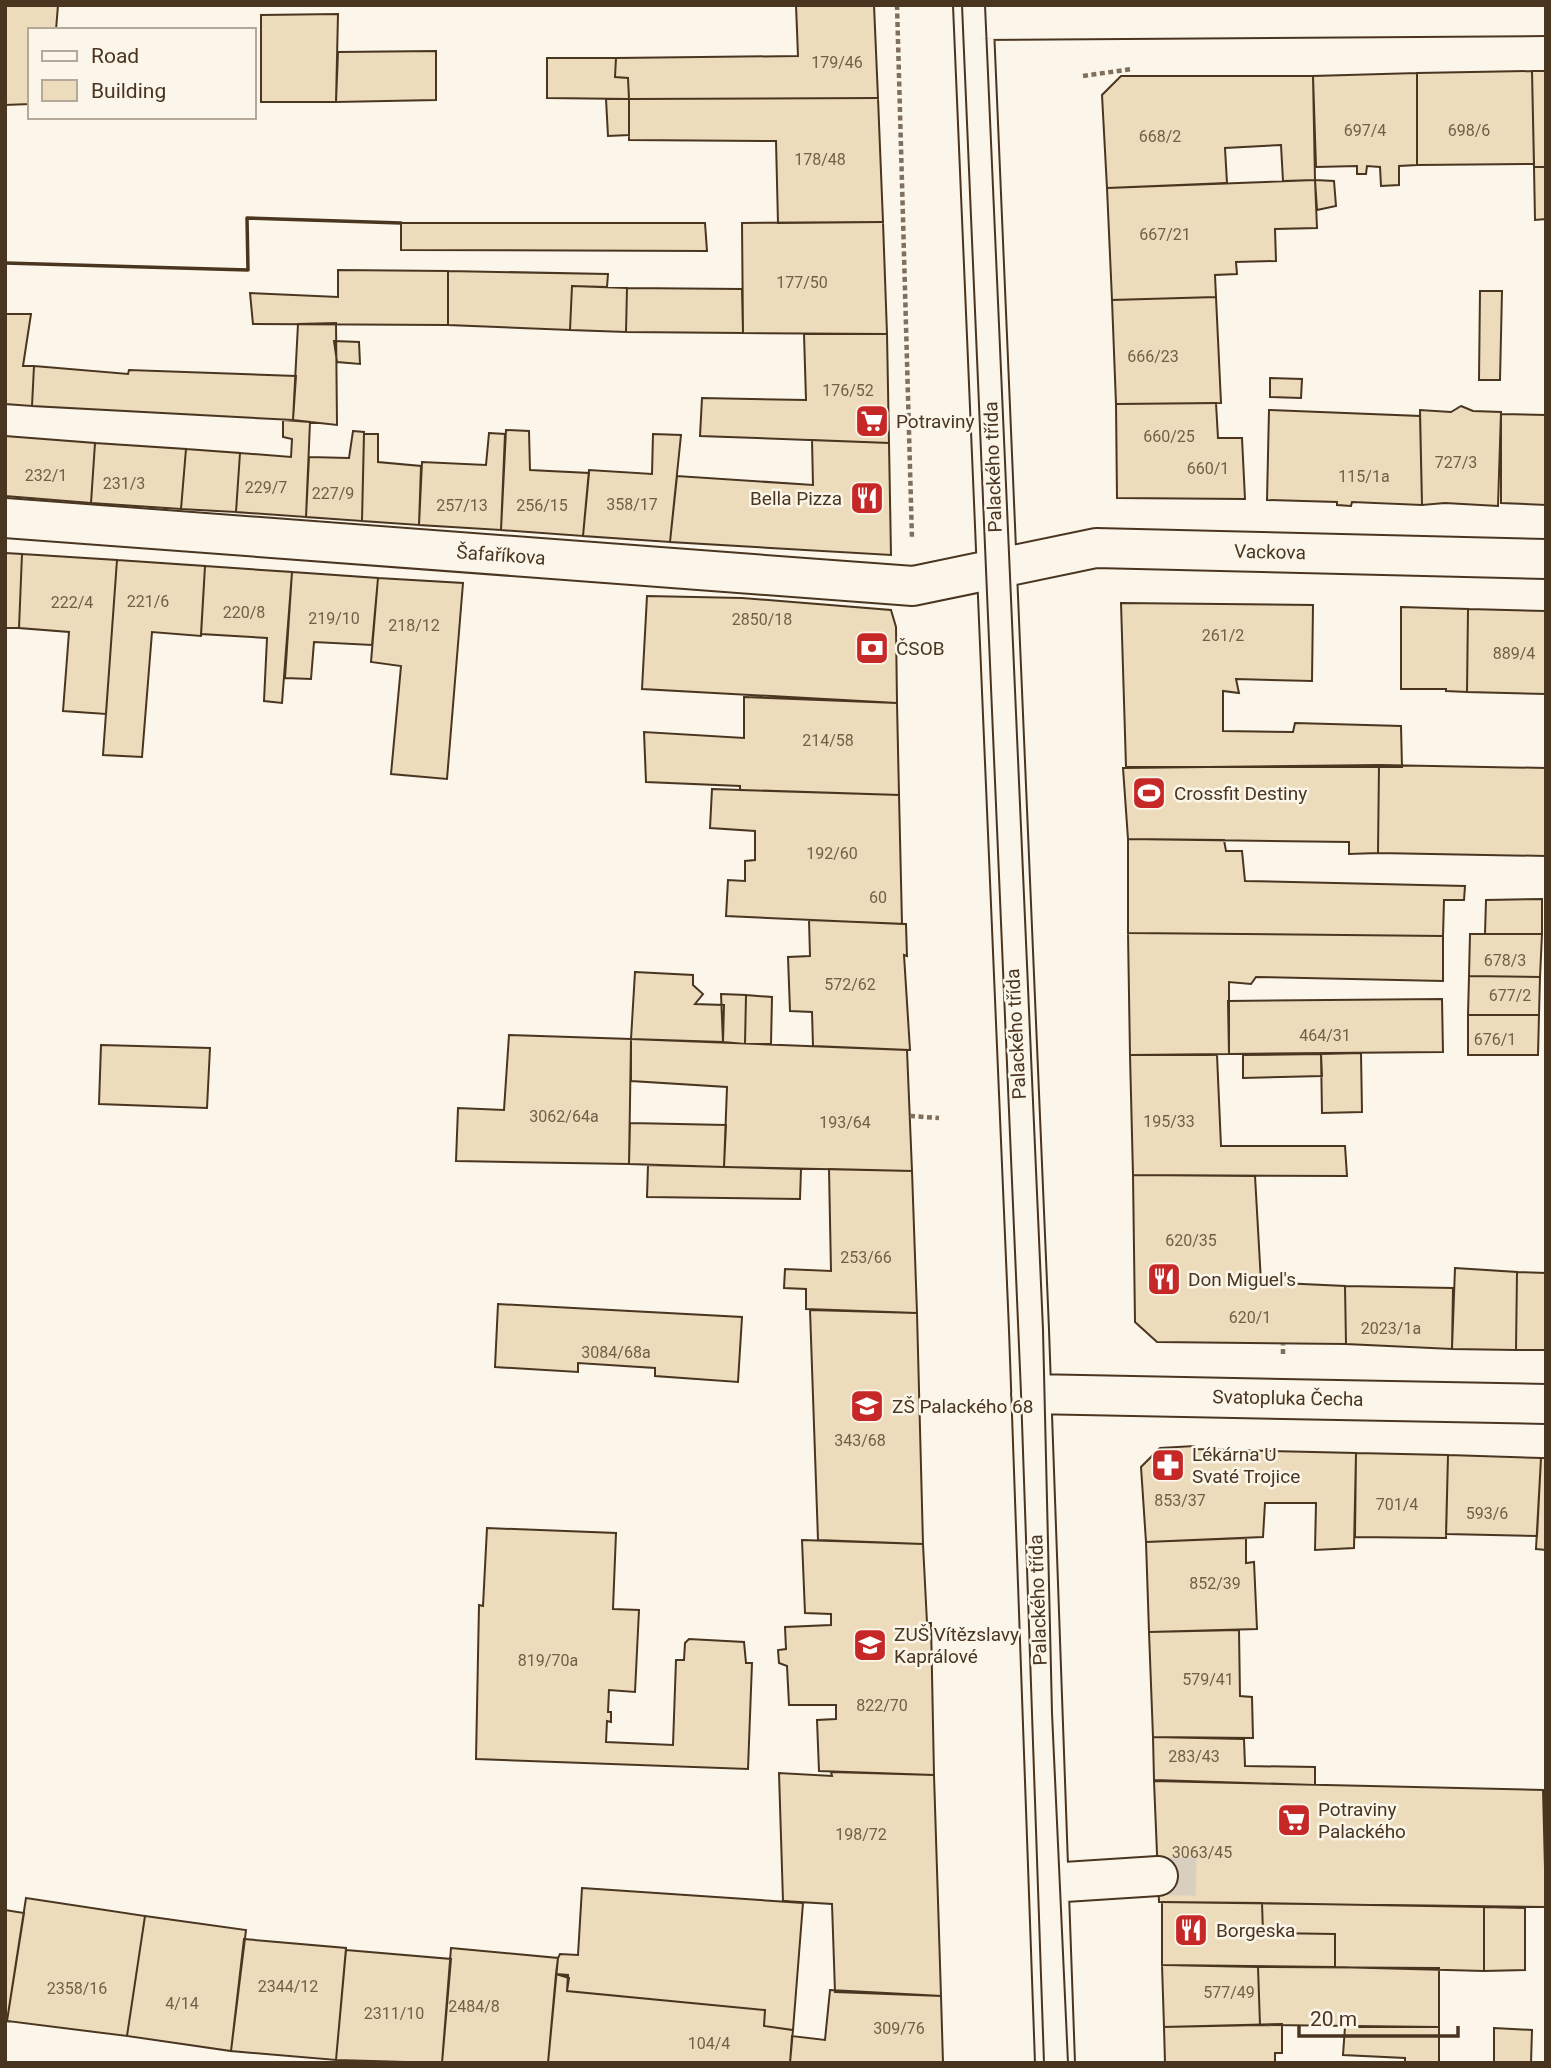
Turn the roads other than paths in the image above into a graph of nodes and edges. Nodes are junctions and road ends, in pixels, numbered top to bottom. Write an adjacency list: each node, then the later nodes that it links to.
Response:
1 (973, 13): 2 (street); 5 (street, Palackého třída)
2 (1546, 16)
3 (5, 517): 5 (street, Šafaříkova)
4 (1546, 559): 5 (street, Vackova)
5 (996, 567): 6 (street, Palackého třída)
6 (1031, 1394): 7 (street, Svatopluka Čecha); 9 (street, Palackého třída)
7 (1546, 1404)
8 (1158, 1876): 9 (street)
9 (1049, 1883): 10 (street, Palackého třída)
10 (1055, 2063)

